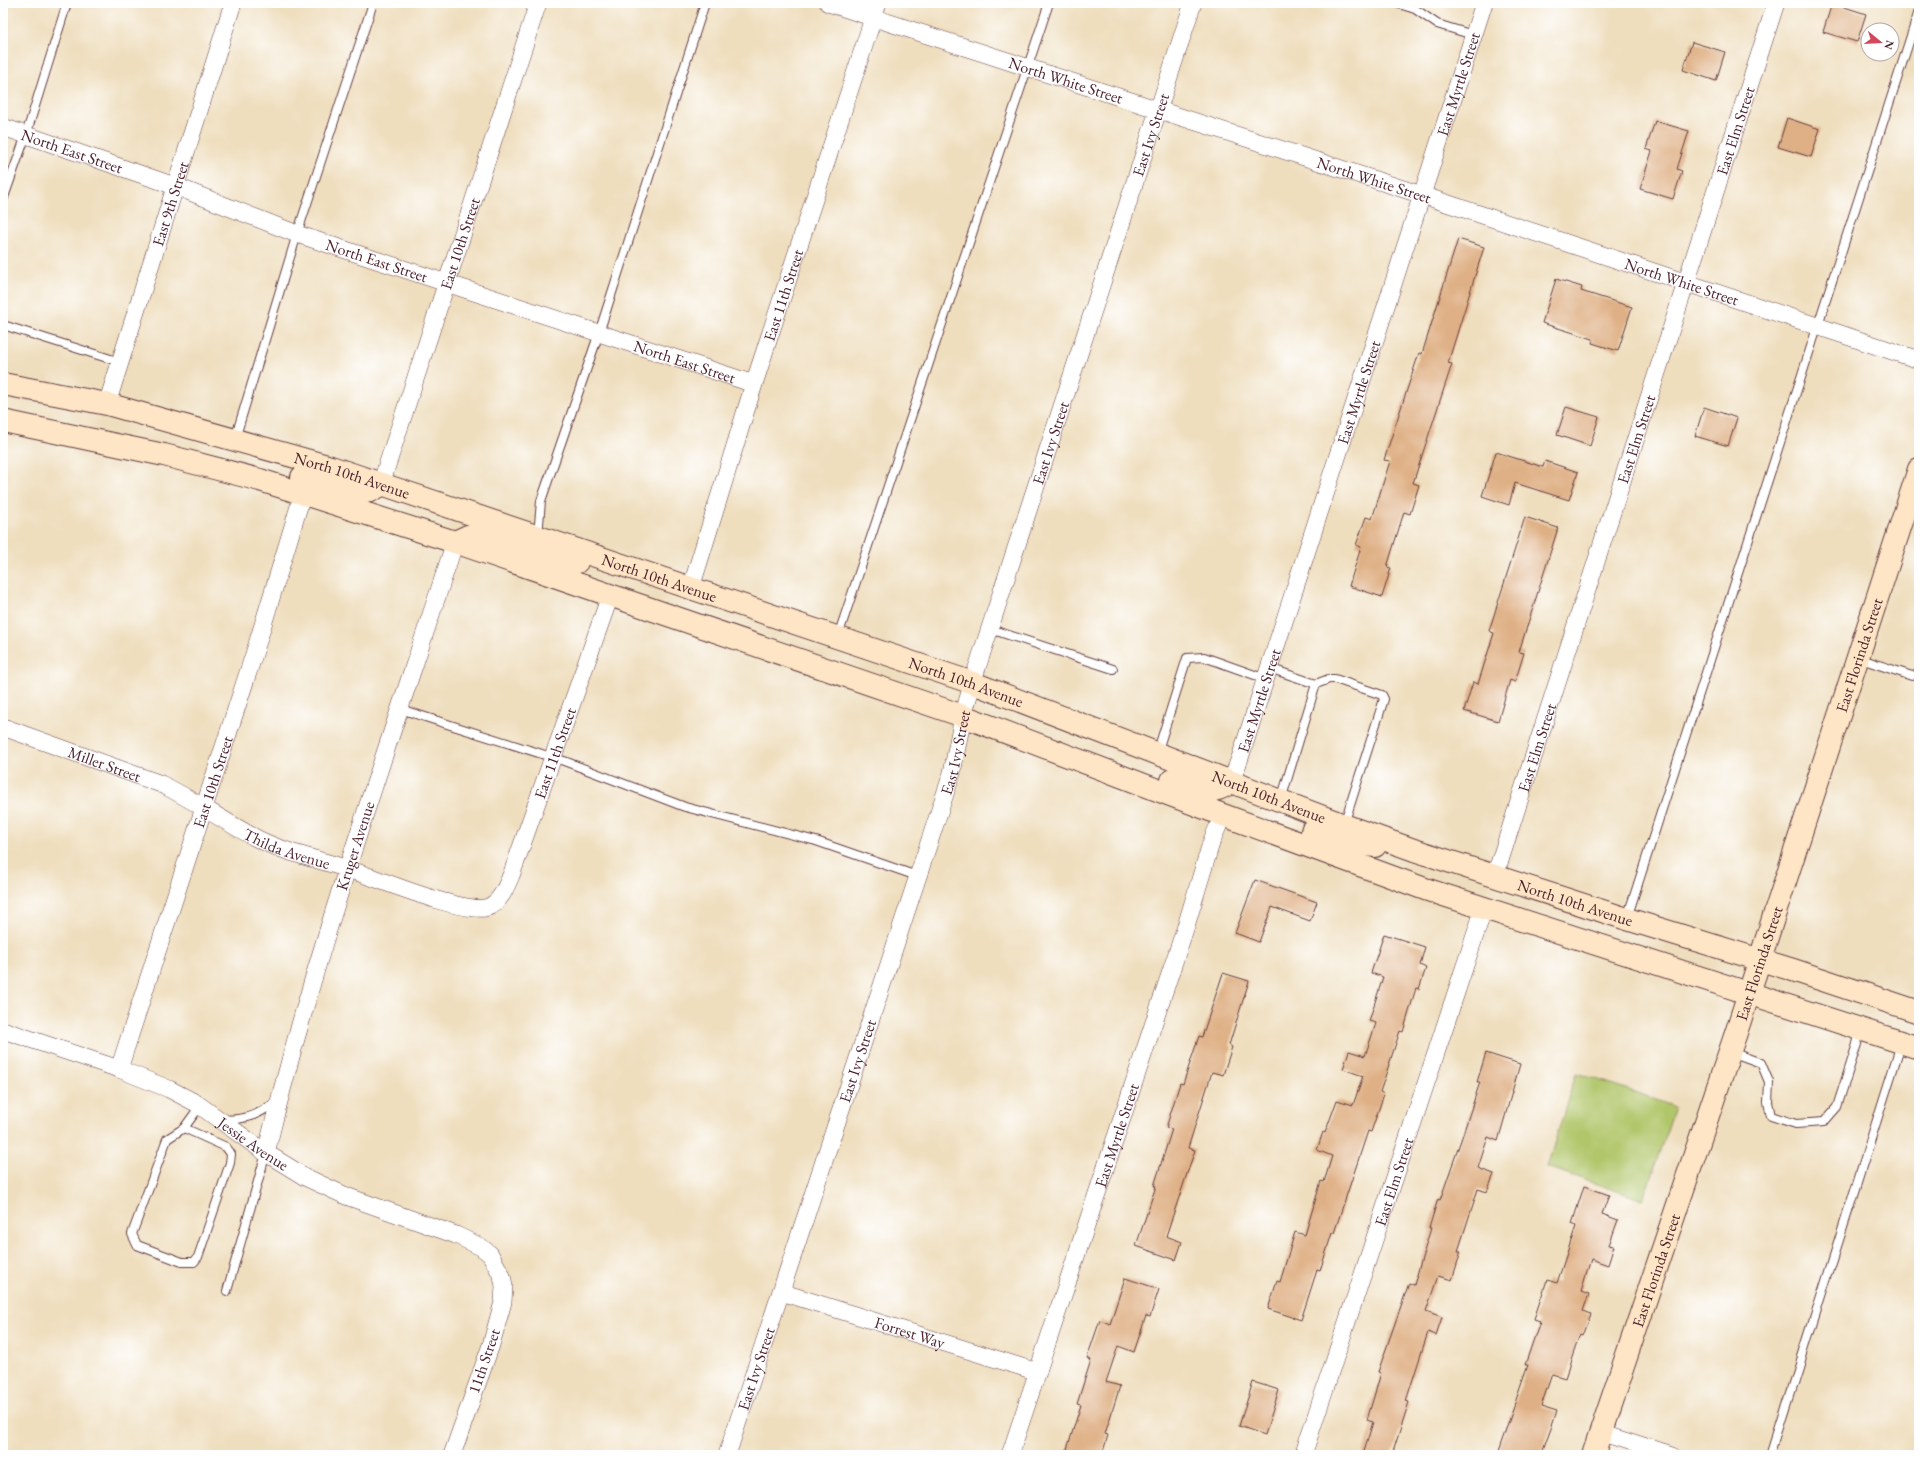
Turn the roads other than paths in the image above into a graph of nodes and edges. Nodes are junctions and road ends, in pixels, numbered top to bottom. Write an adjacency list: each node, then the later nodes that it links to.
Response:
1 (67, 3): 18 (lane)
2 (233, 3): 19 (street, East 9th Street)
3 (373, 3): 22 (lane)
4 (538, 3): 23 (street, East 10th Street)
5 (705, 3): 27 (lane)
6 (828, 3): 12 (street, North White Street)
7 (1048, 3): 15 (lane)
8 (1193, 3): 16 (street, East Ivy Street)
9 (1396, 3): 14 (lane)
10 (1484, 3): 14 (street, East Myrtle Street)
11 (1776, 3): 24 (street, East Elm Street)
12 (876, 10): 15 (street, North White Street); 31 (street, East 11th Street)
13 (1919, 11): 26 (lane)
14 (1473, 35): 20 (street, East Myrtle Street)
15 (1028, 68): 16 (street, North White Street); 45 (lane)
16 (1158, 110): 20 (street, North White Street); 44 (street, East Ivy Street)
17 (3, 127): 18 (street, North East Street)
18 (26, 135): 19 (street, North East Street); 21 (lane)
19 (175, 186): 22 (street, North East Street); 29 (street, East 9th Street)
20 (1422, 195): 24 (street, North White Street); 48 (street, East Myrtle Street)
21 (3, 200)
22 (297, 234): 23 (street, North East Street); 34 (lane)
23 (447, 284): 27 (street, North East Street); 37 (street, East 10th Street)
24 (1685, 284): 26 (street, North White Street); 66 (street, East Elm Street)
25 (3, 325): 29 (lane)
26 (1818, 328): 28 (street, North White Street); 69 (lane)
27 (599, 333): 31 (street, North East Street); 39 (lane)
28 (1919, 360)
29 (120, 362): 32 (street, East 9th Street)
30 (3, 384): 32 (main road, North 10th Avenue)
31 (754, 384): 42 (street, East 11th Street)
32 (107, 404): 34 (main road, North 10th Avenue)
33 (3, 421): 35 (main road, North 10th Avenue)
34 (235, 440): 37 (main road, North 10th Avenue)
35 (207, 466): 37 (main road); 38 (main road, North 10th Avenue)
36 (1919, 469): 46 (main road, East Florinda Street)
37 (381, 484): 39 (main road, North 10th Avenue)
38 (304, 494): 40 (main road, North 10th Avenue); 60 (street, East 10th Street)
39 (538, 536): 41 (main road, North 10th Avenue)
40 (455, 542): 41 (main road); 43 (main road, North 10th Avenue); 52 (street, Kruger Avenue)
41 (602, 558): 42 (main road, North 10th Avenue)
42 (692, 588): 45 (main road, North 10th Avenue)
43 (610, 596): 53 (main road, North 10th Avenue); 56 (street, East 11th Street)
44 (990, 629): 47 (lane); 50 (street, East Ivy Street)
45 (838, 637): 50 (main road, North 10th Avenue)
46 (1857, 658): 49 (lane); 70 (main road, East Florinda Street)
47 (1113, 669)
48 (1268, 673): 51 (lane); 55 (lane); 58 (street, East Myrtle Street)
49 (1919, 674)
50 (973, 683): 53 (street, East Ivy Street); 55 (main road, North 10th Avenue)
51 (1316, 684): 59 (lane); 62 (lane)
52 (400, 709): 56 (lane); 64 (street, Kruger Avenue)
53 (963, 716): 57 (main road, North 10th Avenue); 65 (street, East Ivy Street)
54 (3, 727): 60 (street, Miller Street)
55 (1157, 754): 58 (main road, North 10th Avenue)
56 (553, 758): 65 (lane); 67 (street, East 11th Street)
57 (1088, 763): 58 (main road); 61 (main road, North 10th Avenue)
58 (1231, 782): 59 (main road, North 10th Avenue)
59 (1281, 801): 62 (main road, North 10th Avenue)
60 (204, 806): 64 (street, Thilda Avenue); 77 (street, East 10th Street)
61 (1223, 815): 63 (main road); 68 (main road, North 10th Avenue); 86 (street, East Myrtle Street)
62 (1344, 825): 63 (main road, North 10th Avenue)
63 (1414, 850): 66 (main road, North 10th Avenue)
64 (348, 869): 67 (street, Thilda Avenue); 78 (street, Kruger Avenue)
65 (917, 876): 85 (street, East Ivy Street)
66 (1495, 876): 69 (main road, North 10th Avenue)
67 (492, 905)
68 (1484, 908): 71 (main road, North 10th Avenue); 91 (street, East Elm Street)
69 (1627, 919): 70 (main road, North 10th Avenue)
70 (1760, 959): 71 (main road, East Florinda Street); 72 (main road, North 10th Avenue)
71 (1749, 993): 73 (main road, North 10th Avenue); 76 (main road, East Florinda Street)
72 (1919, 1010)
73 (1860, 1029): 75 (main road, North 10th Avenue); 76 (lane)
74 (3, 1030): 77 (street, Jessie Avenue)
75 (1910, 1045): 94 (lane)
76 (1729, 1051): 87 (main road, East Florinda Street)
77 (120, 1069): 79 (street, Jessie Avenue)
78 (279, 1100): 80 (lane); 82 (street, Kruger Avenue)
79 (200, 1106): 80 (street, Jessie Avenue); 81 (lane)
80 (222, 1120): 82 (street, Jessie Avenue)
81 (184, 1128): 81 (lane)
82 (266, 1153): 83 (street, Jessie Avenue); 84 (lane)
83 (498, 1266): 88 (street, 11th Street)
84 (227, 1291)
85 (781, 1292): 86 (street, Forrest Way); 89 (street, East Ivy Street)
86 (1038, 1372): 90 (street, East Myrtle Street)
87 (1600, 1432): 92 (main road, East Florinda Street); 93 (street)
88 (452, 1455)
89 (727, 1455)
90 (1010, 1455)
91 (1303, 1455)
92 (1593, 1455)
93 (1671, 1455)
94 (1771, 1455)

